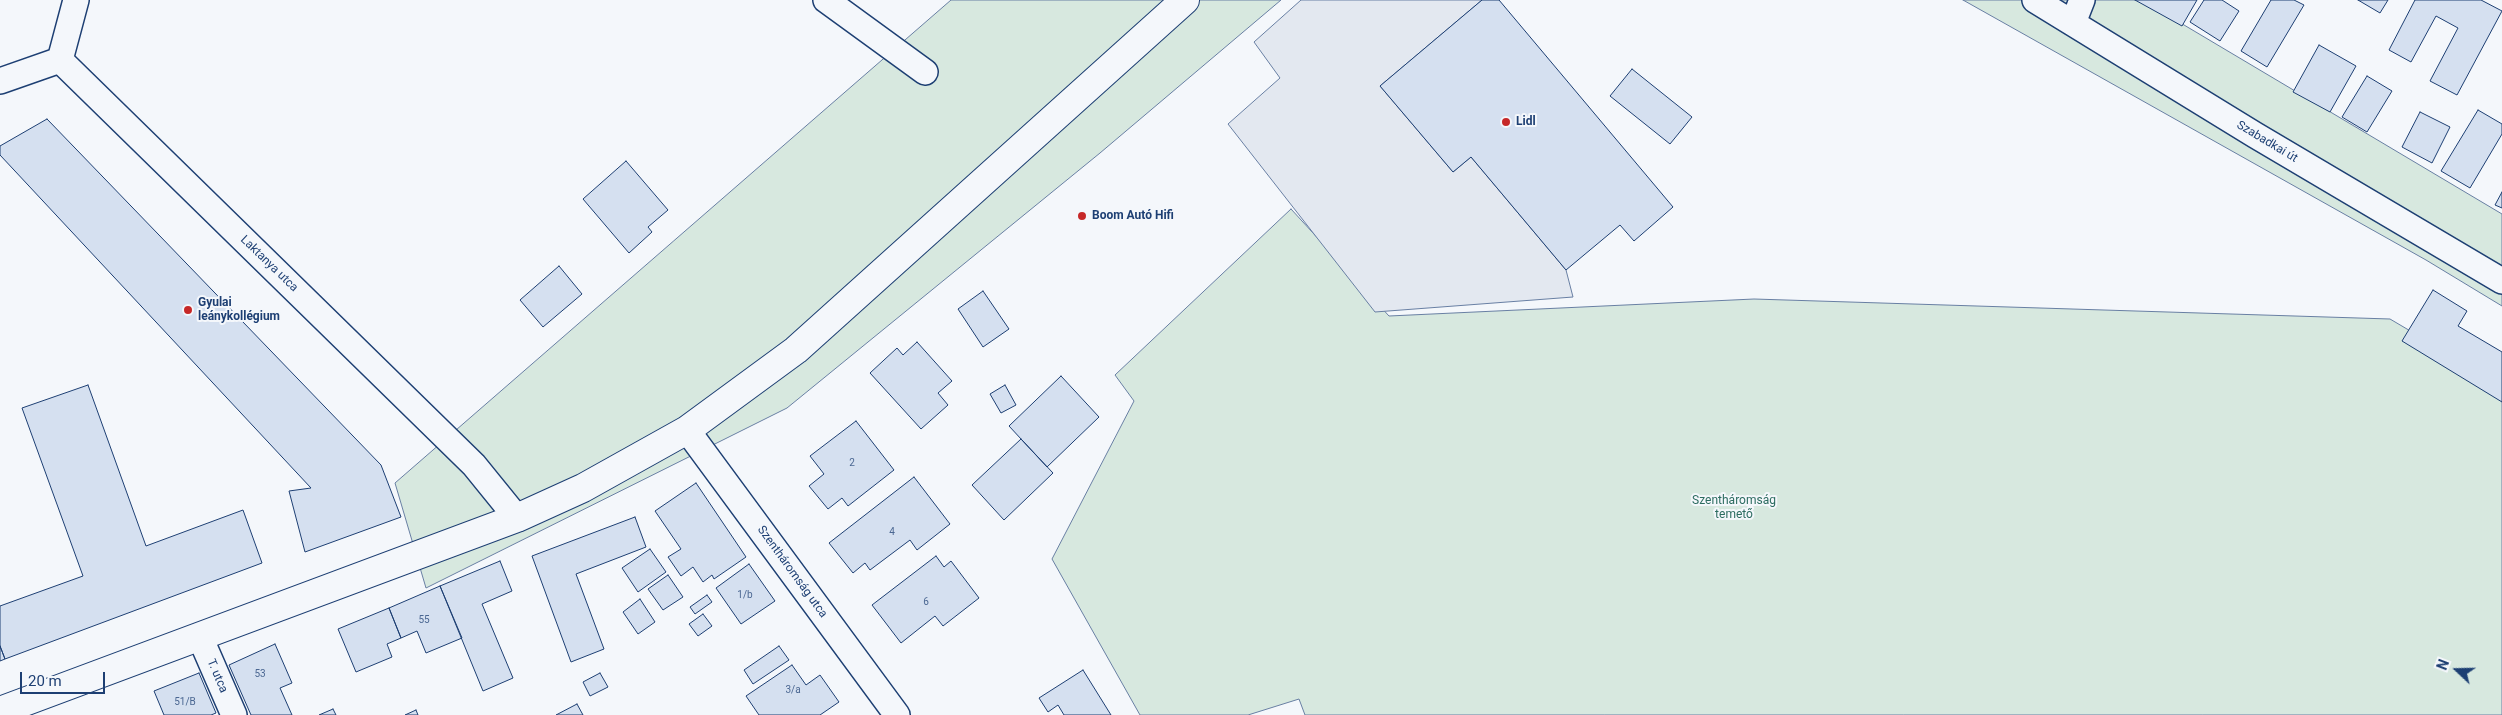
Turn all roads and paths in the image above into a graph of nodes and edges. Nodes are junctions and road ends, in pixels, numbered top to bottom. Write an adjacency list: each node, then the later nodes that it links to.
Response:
1 (76, 0): 7 (street)
2 (826, 0): 8 (street)
3 (1185, 0): 11 (street)
4 (2035, 0): 6 (street, Szabadkai út)
5 (2082, 0): 6 (street)
6 (2073, 23): 10 (street, Szabadkai út)
7 (60, 60): 9 (street); 12 (street, Laktanya utca)
8 (925, 72)
9 (0, 81)
10 (2502, 281)
11 (687, 430): 12 (street); 16 (street, Szentháromság utca)
12 (517, 518): 13 (street)
13 (200, 636): 14 (street); 15 (street, T. utca)
14 (0, 711)
15 (234, 715)
16 (897, 715)

